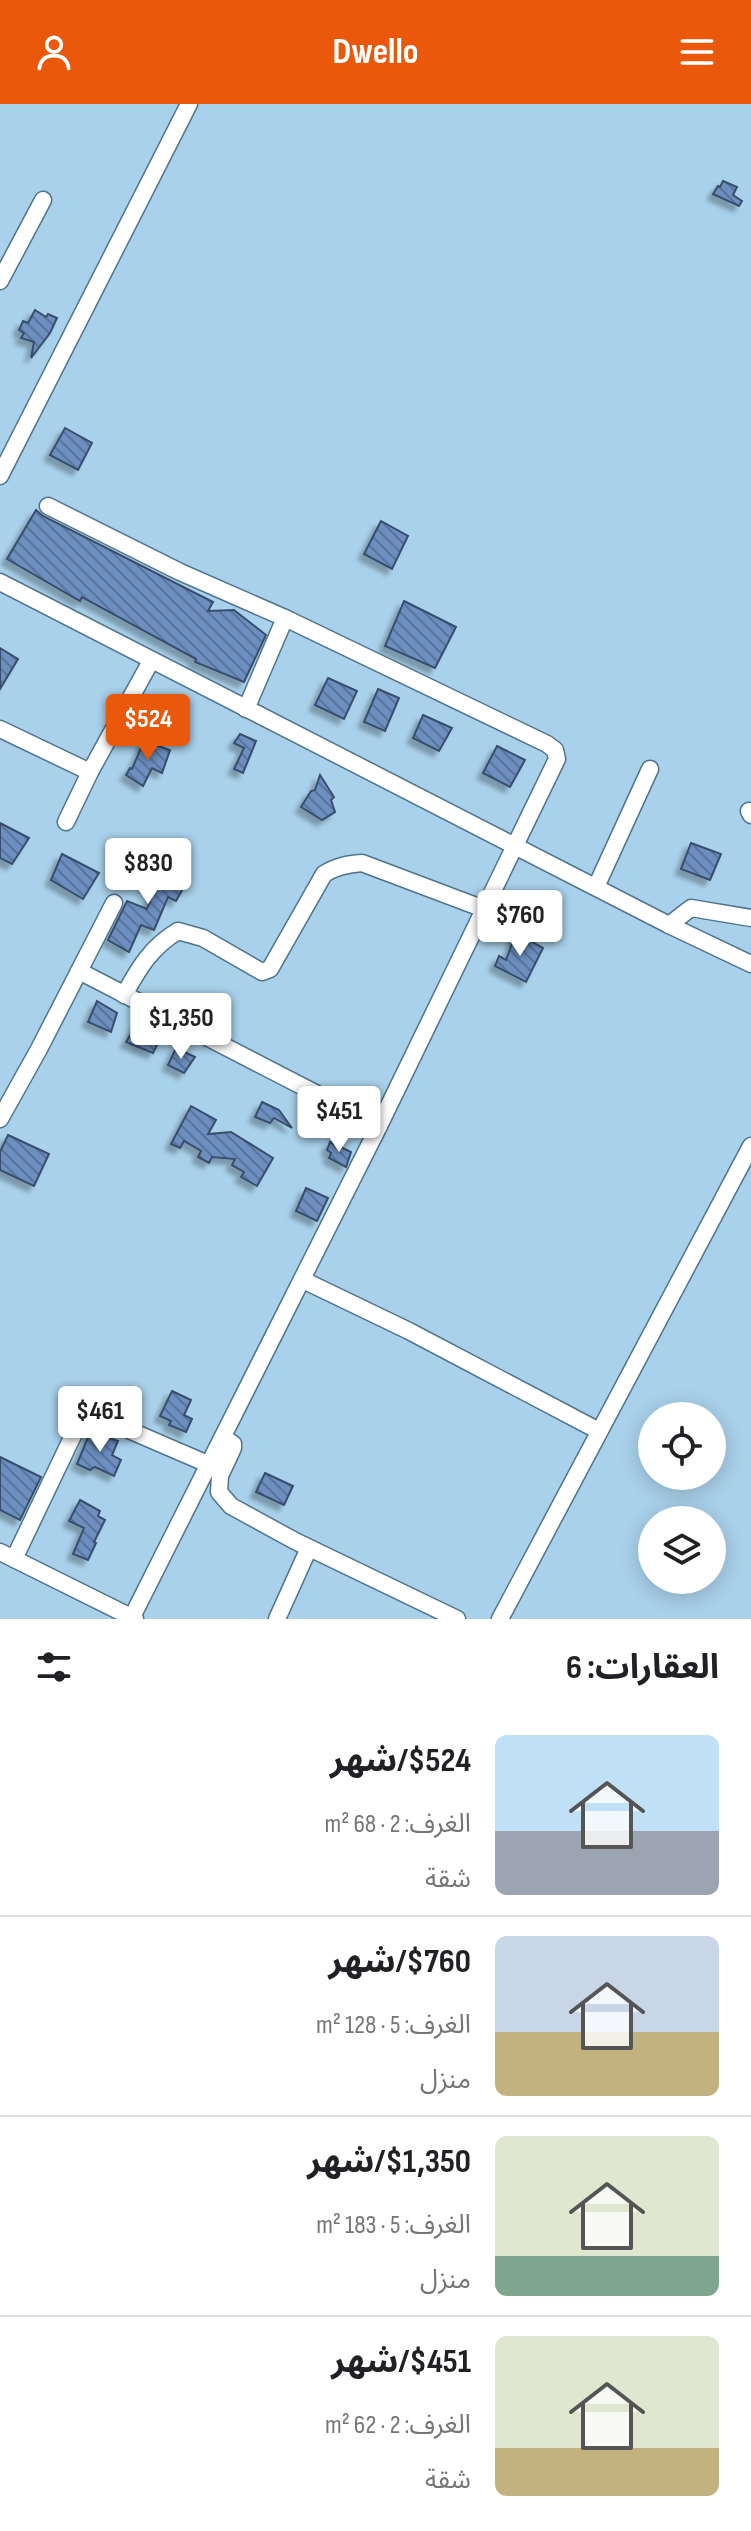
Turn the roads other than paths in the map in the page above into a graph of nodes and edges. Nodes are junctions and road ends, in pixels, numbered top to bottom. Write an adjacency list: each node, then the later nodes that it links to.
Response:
1 (189, 104): 4 (street)
2 (43, 200): 3 (street)
3 (0, 281)
4 (0, 476)
5 (48, 506): 7 (street)
6 (0, 582): 8 (street)
7 (285, 618): 9 (street); 14 (street)
8 (151, 661): 9 (street); 12 (street)
9 (246, 709): 14 (street)
10 (0, 729): 12 (street)
11 (650, 769): 15 (street)
12 (90, 772): 13 (street)
13 (66, 822)
14 (515, 845): 15 (street); 17 (street)
15 (596, 887): 19 (street)
16 (114, 903): 21 (street)
17 (484, 909): 22 (street); 24 (street)
18 (751, 918): 19 (street)
19 (669, 925): 20 (street)
20 (751, 964)
21 (79, 971): 22 (street); 23 (street)
22 (124, 995): 24 (street)
23 (0, 1119)
24 (379, 1126): 26 (street)
25 (751, 1146): 27 (street)
26 (303, 1280): 27 (street); 28 (street)
27 (599, 1431): 35 (street)
28 (224, 1438): 29 (street); 30 (street)
29 (210, 1465): 31 (street); 32 (street)
30 (309, 1548): 33 (street); 34 (street)
31 (7, 1555): 32 (street)
32 (133, 1618)
33 (277, 1619)
34 (457, 1619)
35 (500, 1619)

